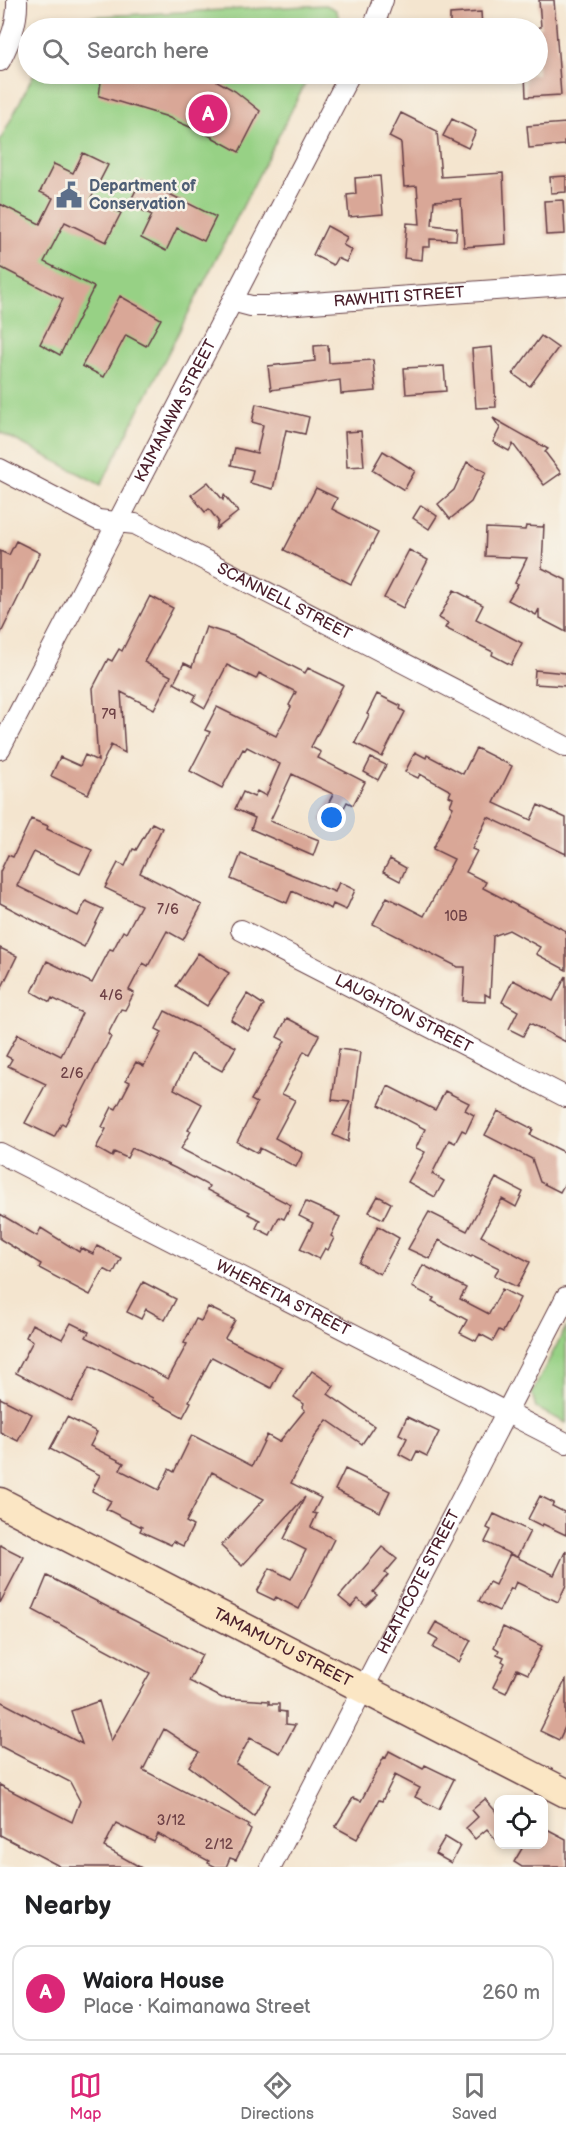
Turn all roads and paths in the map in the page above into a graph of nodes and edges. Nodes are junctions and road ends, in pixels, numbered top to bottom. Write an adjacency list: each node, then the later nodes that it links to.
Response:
1 (17, 0): 4 (street)
2 (383, 0): 3 (street)
3 (377, 18)
4 (0, 61)
5 (345, 84): 7 (street, KAIMANAWA STREET)
6 (566, 285): 7 (street, RAWHITI STREET)
7 (232, 301): 9 (street, KAIMANAWA STREET)
8 (0, 469): 9 (street, SCANNELL STREET)
9 (117, 522): 10 (street, SCANNELL STREET); 11 (street, KAIMANAWA STREET)
10 (566, 747)
11 (0, 749)
12 (241, 930): 13 (street, LAUGHTON STREET)
13 (566, 1097)
14 (0, 1153): 16 (street, WHERETIA STREET)
15 (566, 1297): 16 (street, HEATHCOTE STREET)
16 (506, 1413): 17 (street, WHERETIA STREET); 19 (street, HEATHCOTE STREET)
17 (566, 1443)
18 (0, 1502): 19 (street, TAMAMUTU STREET)
19 (363, 1689): 20 (street, TAMAMUTU STREET); 21 (street, HEATHCOTE STREET)
20 (566, 1793)
21 (271, 1867)

